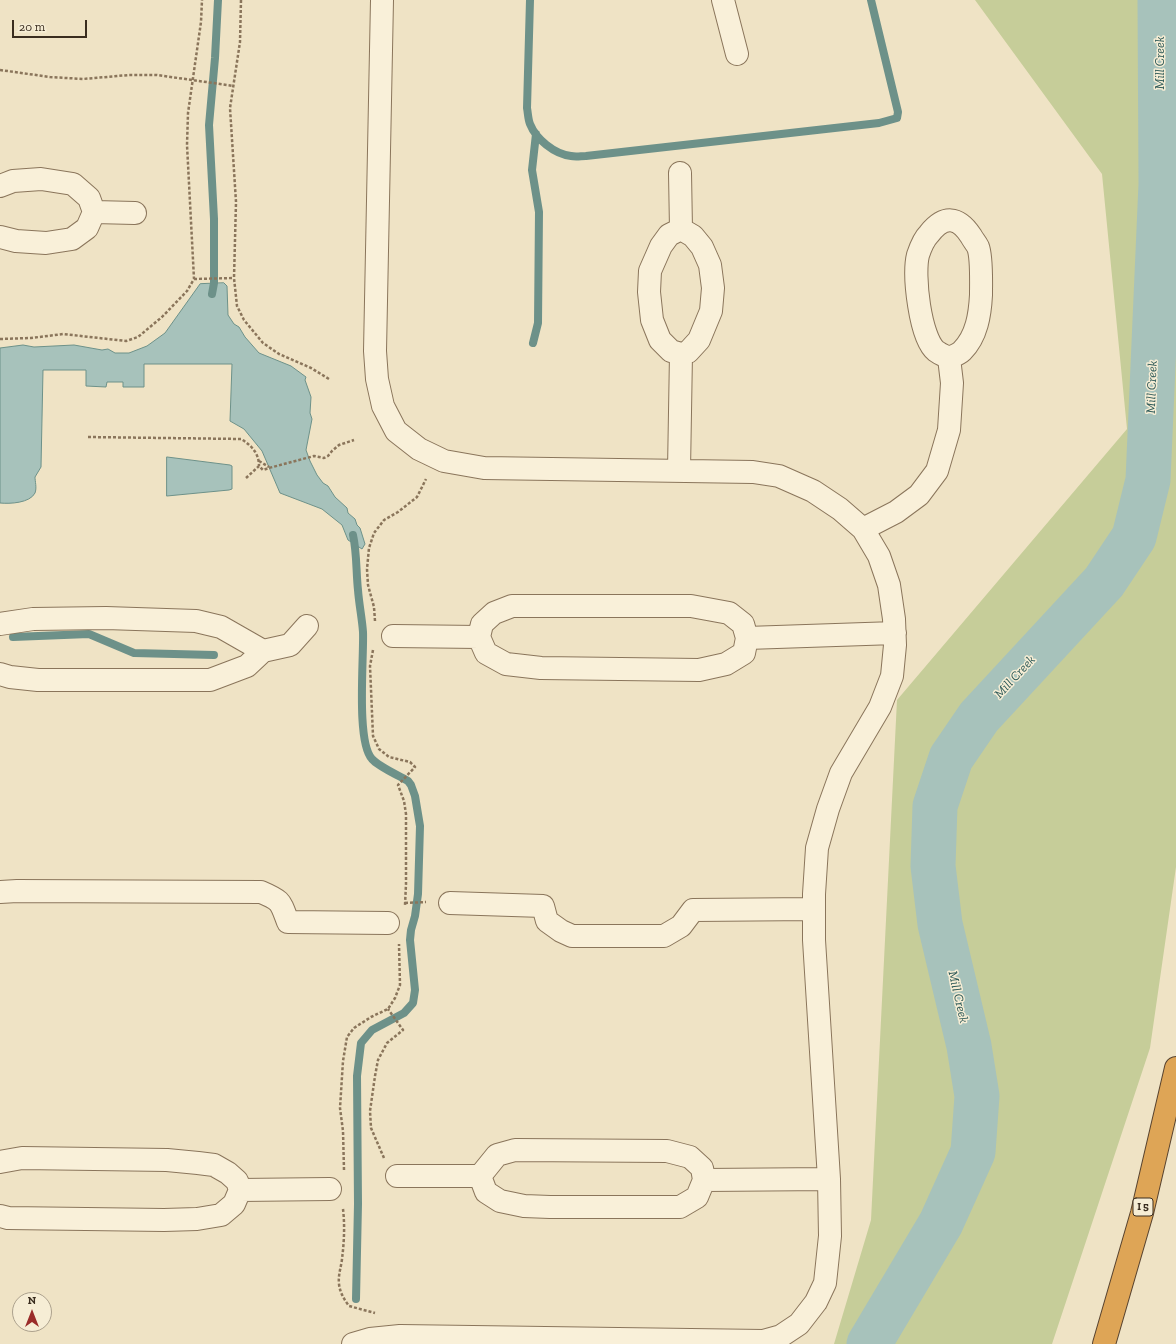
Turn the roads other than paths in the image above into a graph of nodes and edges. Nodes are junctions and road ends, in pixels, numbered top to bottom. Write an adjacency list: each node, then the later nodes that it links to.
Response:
1 (382, 0): 12 (street)
2 (723, 0): 3 (street)
3 (738, 54)
4 (680, 173): 8 (street)
5 (0, 186): 6 (street)
6 (94, 212): 7 (street); 9 (street)
7 (135, 213)
8 (680, 229): 10 (street); 10 (street)
9 (0, 237)
10 (681, 354): 12 (street)
11 (949, 358): 11 (street); 13 (street)
12 (679, 470): 13 (street)
13 (863, 529): 16 (street)
14 (0, 624): 20 (street)
15 (307, 626): 20 (street)
16 (895, 633): 19 (street); 24 (street)
17 (393, 636): 18 (street)
18 (479, 637): 19 (street); 19 (street)
19 (747, 638)
20 (263, 651): 21 (street)
21 (0, 674)
22 (0, 892): 25 (street)
23 (440, 903): 24 (street)
24 (814, 909): 30 (street)
25 (394, 932)
26 (1176, 1068): 38 (highway, I 5)
27 (0, 1162): 33 (street)
28 (397, 1176): 29 (street)
29 (480, 1176): 31 (street); 31 (street)
30 (829, 1179): 31 (street); 36 (street)
31 (704, 1180)
32 (339, 1189): 33 (street)
33 (240, 1190): 34 (street)
34 (0, 1216)
35 (617, 1342): 36 (street); 37 (street)
36 (763, 1343)
37 (353, 1344)
38 (1104, 1344)

